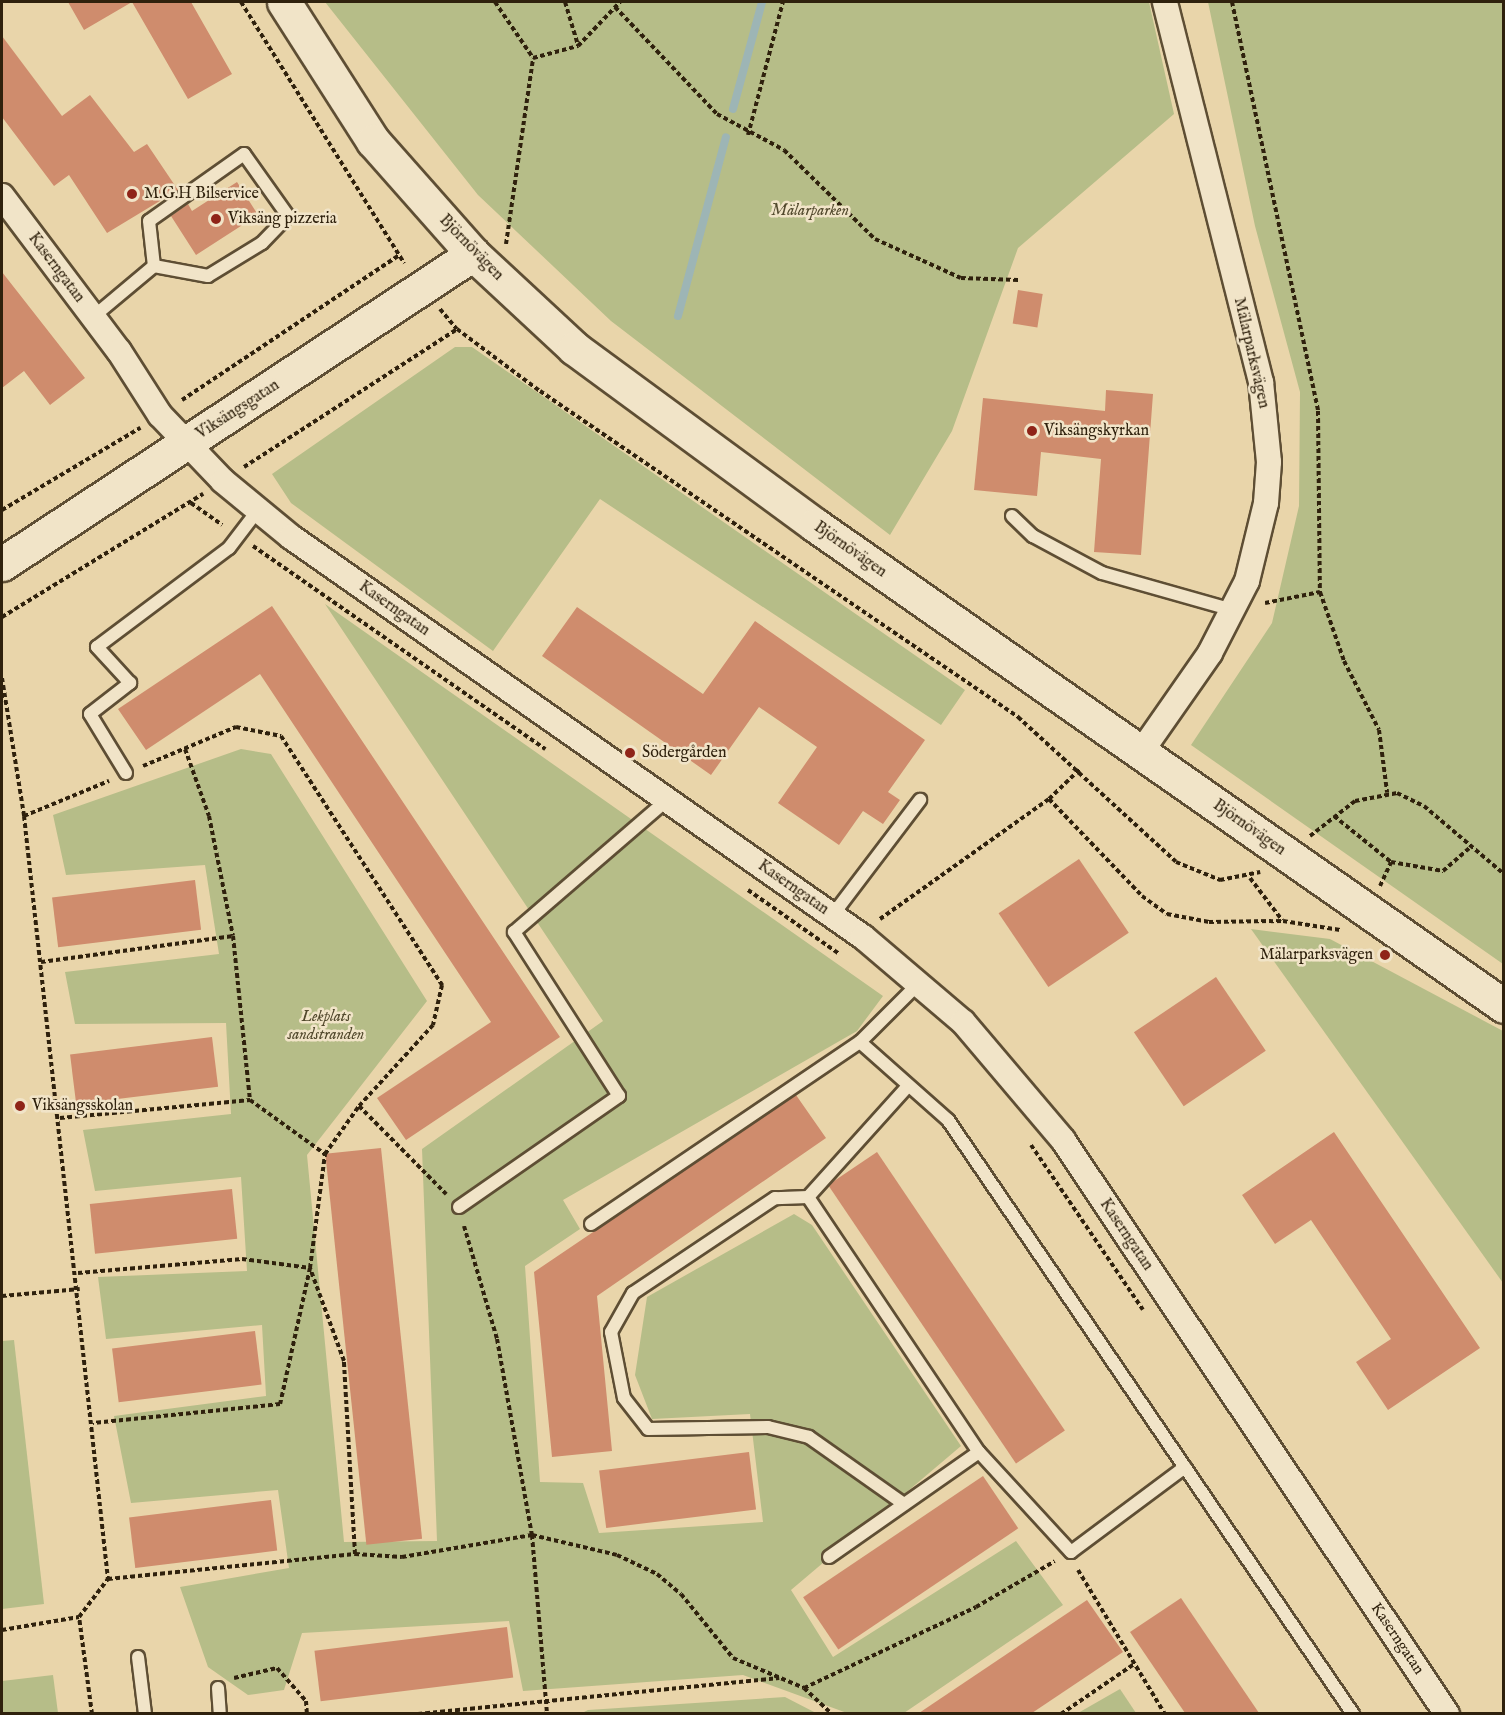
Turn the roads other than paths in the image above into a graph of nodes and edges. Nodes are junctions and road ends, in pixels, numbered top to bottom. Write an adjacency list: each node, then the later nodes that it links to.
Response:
1 (284, 2): 4 (main road, Björnövägen)
2 (1165, 2): 11 (street, Mälarparksvägen)
3 (2, 196): 6 (street, Kaserngatan)
4 (489, 253): 7 (main road, Viksängsgatan); 12 (main road, Björnövägen)
5 (154, 266): 5 (lane); 6 (lane)
6 (93, 317): 7 (street, Kaserngatan)
7 (186, 444): 8 (street, Kaserngatan); 10 (main road, Viksängsgatan)
8 (258, 510): 13 (lane); 14 (street, Kaserngatan)
9 (1012, 516): 11 (lane)
10 (2, 564)
11 (1233, 610): 12 (street, Mälarparksvägen)
12 (1141, 752): 18 (main road, Björnövägen)
13 (126, 773)
14 (667, 800): 16 (street, Kaserngatan); 22 (lane)
15 (920, 800): 16 (lane)
16 (832, 916): 17 (street, Kaserngatan)
17 (920, 982): 19 (lane); 33 (street, Kaserngatan)
18 (1503, 1006)
19 (860, 1042): 20 (lane); 23 (lane)
20 (908, 1086): 21 (lane); 25 (lane)
21 (808, 1197): 24 (lane); 26 (lane)
22 (459, 1207)
23 (591, 1224)
24 (980, 1452): 25 (lane); 26 (lane)
25 (1185, 1467): 32 (lane)
26 (904, 1504): 27 (lane)
27 (829, 1557)
28 (138, 1658): 30 (lane)
29 (218, 1688): 31 (lane)
30 (145, 1713)
31 (220, 1713)
32 (1353, 1713)
33 (1447, 1713)

